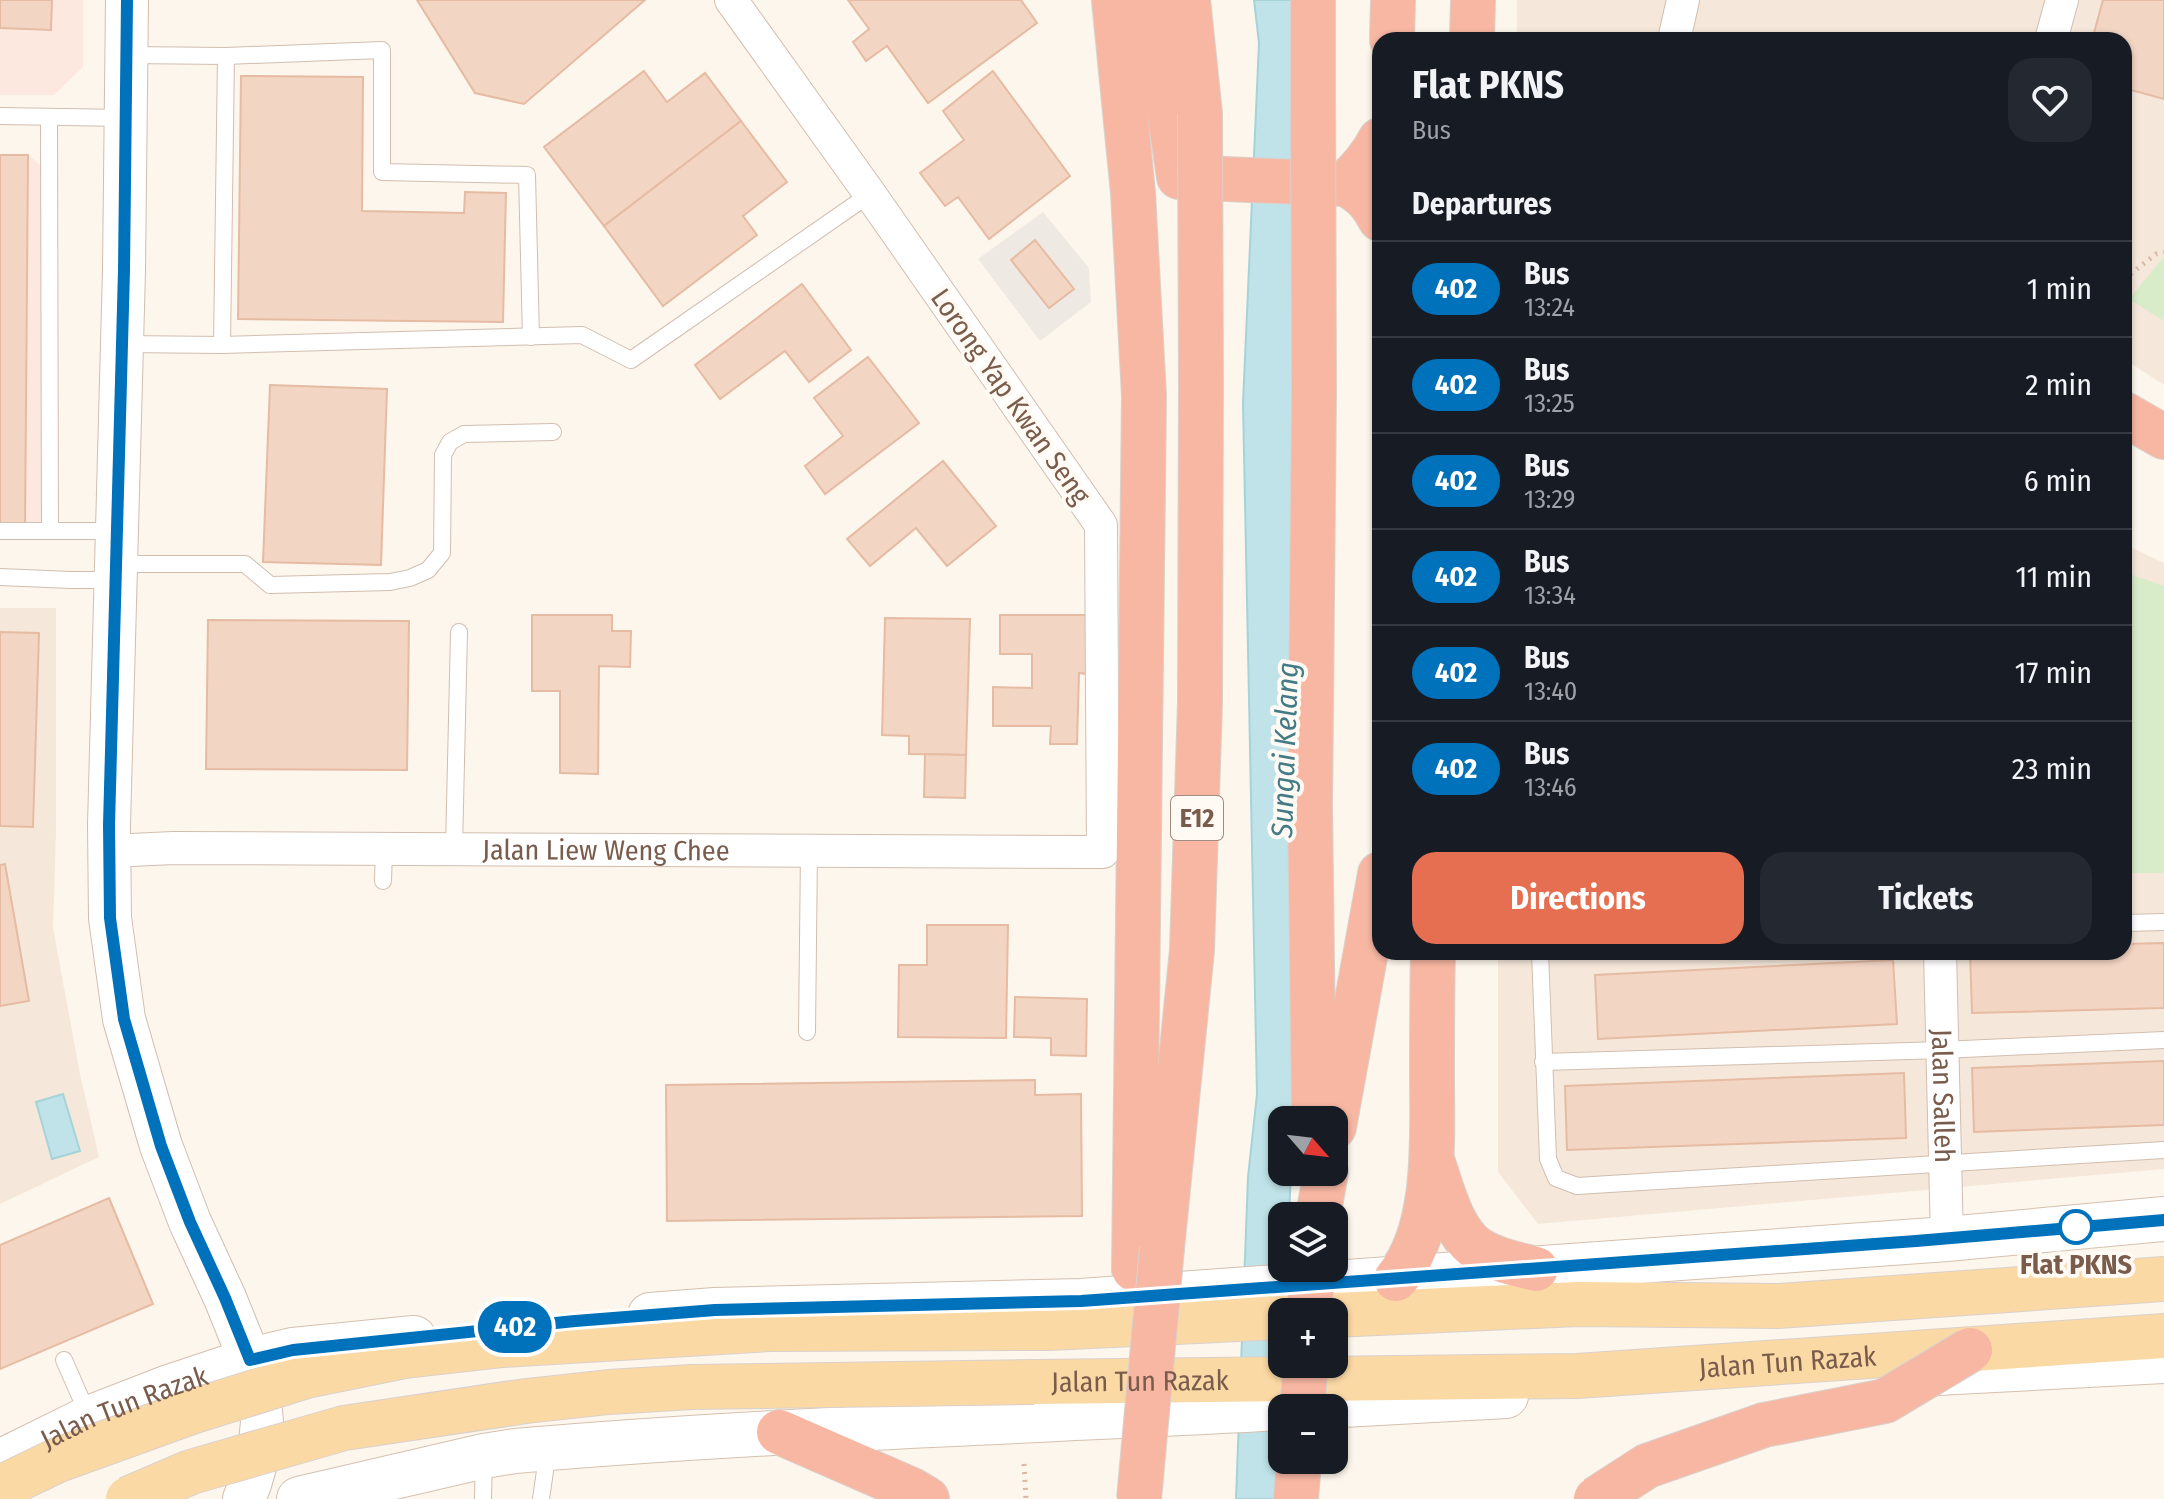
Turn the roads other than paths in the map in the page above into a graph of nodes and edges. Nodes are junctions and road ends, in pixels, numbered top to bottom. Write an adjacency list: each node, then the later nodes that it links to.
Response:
1 (127, 0): 15 (street)
2 (731, 0): 22 (street, Lorong Yap Kwan Seng)
3 (1114, 0): 84 (highway)
4 (1153, 0): 21 (highway, bridge)
5 (1188, 0): 85 (highway, E12, bridge)
6 (1313, 0): 51 (highway, bridge)
7 (1393, 0): 11 (highway)
8 (1473, 0): 12 (highway)
9 (1683, 0): 13 (street)
10 (2062, 0): 14 (street)
11 (1392, 32)
12 (1472, 32)
13 (1676, 32)
14 (2053, 32)
15 (126, 55): 16 (lane); 19 (street)
16 (226, 56): 24 (lane); 26 (lane)
17 (0, 116): 18 (lane)
18 (49, 117): 19 (lane); 30 (lane)
19 (127, 118): 25 (street)
20 (1372, 155): 21 (highway)
21 (1345, 184): 23 (highway)
22 (870, 194): 24 (lane); 39 (street, Lorong Yap Kwan Seng)
23 (1372, 205)
24 (531, 337): 26 (lane)
25 (121, 344): 26 (lane); 32 (street)
26 (222, 345)
27 (2132, 419): 29 (highway)
28 (553, 432): 32 (lane)
29 (2164, 437)
30 (50, 530): 31 (lane); 32 (lane)
31 (0, 531)
32 (116, 558): 33 (lane); 37 (street)
33 (0, 577)
34 (459, 632): 36 (lane)
35 (384, 849): 36 (street, Jalan Liew Weng Chee); 37 (street, Jalan Liew Weng Chee); 40 (lane)
36 (454, 849): 38 (street, Jalan Liew Weng Chee)
37 (110, 851): 66 (street)
38 (809, 851): 39 (street, Jalan Liew Weng Chee); 47 (lane)
39 (1103, 852)
40 (383, 881)
41 (1372, 918): 52 (highway)
42 (2164, 922): 43 (lane)
43 (2132, 923)
44 (1433, 960): 54 (highway)
45 (1540, 960): 50 (lane)
46 (1940, 960): 49 (street, Jalan Salleh)
47 (807, 1032)
48 (2164, 1040): 49 (lane)
49 (1942, 1050): 50 (lane); 55 (street, Jalan Salleh)
50 (1543, 1062): 55 (lane)
51 (1314, 1106)
52 (1338, 1106)
53 (2164, 1150): 55 (lane)
54 (1432, 1161): 58 (highway); 59 (highway)
55 (1945, 1163): 57 (street, Jalan Salleh)
56 (2164, 1219): 57 (main road, Jalan Tun Razak)
57 (1947, 1239): 58 (main road, Jalan Tun Razak)
58 (1536, 1269): 59 (main road, Jalan Tun Razak)
59 (1396, 1279): 66 (main road, Jalan Tun Razak, bridge)
60 (2164, 1279): 61 (main road, Jalan Tun Razak)
61 (1348, 1314)
62 (1268, 1318): 76 (main road, Jalan Tun Razak, bridge)
63 (2164, 1336): 64 (main road, Jalan Tun Razak)
64 (1970, 1350): 78 (main road, Jalan Tun Razak, bridge); 87 (highway, bridge)
65 (64, 1360): 70 (lane)
66 (250, 1360): 70 (main road, Jalan Tun Razak); 79 (street)
67 (2164, 1361): 68 (main road, Jalan Tun Razak)
68 (1348, 1405)
69 (1268, 1409): 71 (main road, Jalan Tun Razak)
70 (89, 1418): 74 (main road, Jalan Tun Razak)
71 (779, 1432): 72 (main road, Jalan Tun Razak); 83 (highway)
72 (549, 1448): 73 (main road, Jalan Tun Razak); 82 (lane)
73 (484, 1456): 77 (main road, Jalan Tun Razak); 81 (lane)
74 (0, 1462)
75 (1298, 1474): 86 (highway)
76 (0, 1488)
77 (350, 1494): 80 (main road, Jalan Tun Razak)
78 (128, 1499)
79 (244, 1499)
80 (299, 1499)
81 (483, 1499)
82 (541, 1499)
83 (927, 1499)
84 (1131, 1499)
85 (1139, 1499)
86 (1296, 1499)
87 (1596, 1499)

